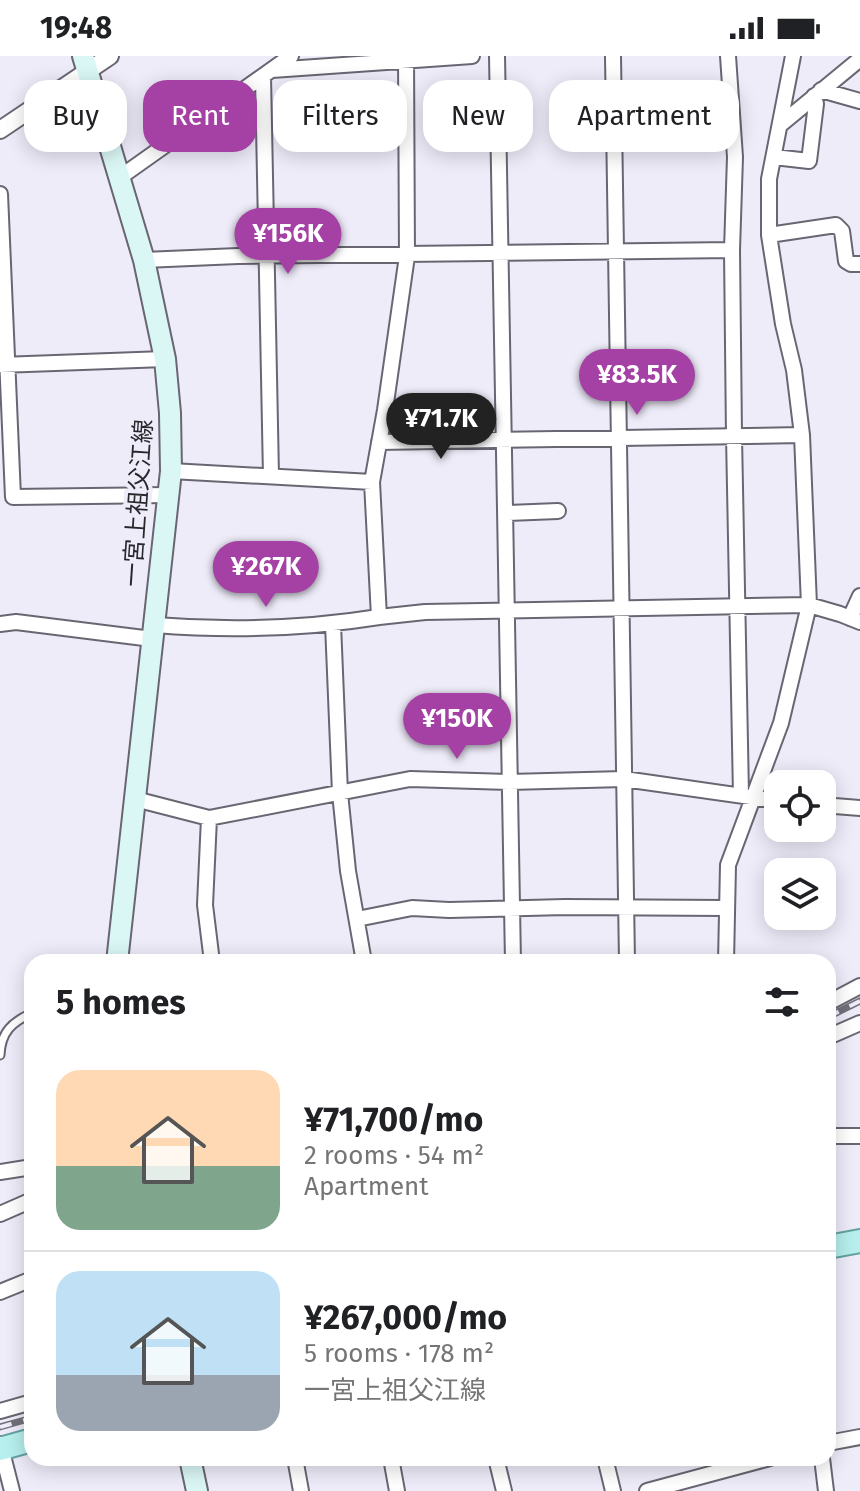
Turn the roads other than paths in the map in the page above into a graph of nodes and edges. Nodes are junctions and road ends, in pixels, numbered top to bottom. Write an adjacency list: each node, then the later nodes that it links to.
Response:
1 (110, 56): 10 (street)
2 (291, 56): 11 (street)
3 (472, 56): 8 (street)
4 (497, 56): 22 (street)
5 (613, 56): 21 (street)
6 (728, 56): 20 (street)
7 (793, 56): 14 (street)
8 (406, 58): 11 (street); 24 (street)
9 (860, 59): 12 (street)
10 (86, 64): 15 (street); 17 (main road, 一宮上祖父江線)
11 (267, 73): 17 (street); 23 (street)
12 (818, 93): 13 (street); 14 (street); 16 (street)
13 (860, 101)
14 (780, 125): 16 (street)
15 (0, 129)
16 (774, 157): 19 (street)
17 (119, 178): 25 (main road, 一宮上祖父江線)
18 (0, 194): 28 (street)
19 (769, 235): 26 (street); 29 (street)
20 (732, 250): 21 (street); 30 (street)
21 (616, 251): 22 (street); 31 (street)
22 (500, 252): 24 (street); 32 (street)
23 (268, 256): 24 (street); 25 (street); 36 (street)
24 (407, 256): 33 (street)
25 (144, 260): 27 (main road, 一宮上祖父江線)
26 (860, 264)
27 (165, 359): 28 (street); 35 (main road, 一宮上祖父江線)
28 (3, 365): 34 (street)
29 (802, 435): 30 (street); 43 (street)
30 (734, 436): 31 (street); 42 (street)
31 (618, 438): 32 (street); 44 (street)
32 (502, 441): 33 (street); 40 (street)
33 (379, 442): 37 (street)
34 (5, 450): 38 (street)
35 (171, 471): 36 (street); 38 (main road, 一宮上祖父江線)
36 (271, 476): 37 (street)
37 (372, 482): 46 (street)
38 (168, 495): 50 (main road, 一宮上祖父江線)
39 (558, 511): 40 (street)
40 (506, 513): 45 (street)
41 (860, 596): 47 (street)
42 (736, 605): 43 (street); 44 (street); 54 (street)
43 (809, 605): 47 (street); 54 (street)
44 (621, 608): 45 (street); 51 (street)
45 (506, 610): 46 (street); 52 (street)
46 (379, 617): 49 (street)
47 (855, 620)
48 (0, 624): 50 (street)
49 (333, 624): 50 (street); 53 (street)
50 (153, 632): 55 (main road, 一宮上祖父江線)
51 (624, 779): 52 (street); 54 (street); 60 (street)
52 (509, 782): 53 (street); 61 (street)
53 (340, 793): 59 (street); 63 (street)
54 (746, 797): 56 (street); 62 (street)
55 (135, 799): 59 (street); 64 (main road, 一宮上祖父江線)
56 (764, 799)
57 (836, 806): 58 (street)
58 (860, 808)
59 (209, 818): 65 (street)
60 (627, 907): 61 (street); 62 (street); 68 (street)
61 (511, 908): 63 (street); 67 (street)
62 (726, 908): 69 (street)
63 (357, 919): 66 (street)
64 (118, 954)
65 (211, 954)
66 (363, 954)
67 (513, 954)
68 (627, 954)
69 (726, 954)
70 (860, 986): 71 (street)
71 (836, 999)
72 (24, 1018): 75 (lane)
73 (860, 1023): 74 (street)
74 (836, 1034)
75 (0, 1041): 76 (lane)
76 (0, 1055)
77 (836, 1136): 78 (street)
78 (860, 1136)
79 (24, 1168): 80 (street)
80 (0, 1172)
81 (24, 1204): 82 (street)
82 (0, 1214)
83 (860, 1241): 84 (main road)
84 (836, 1246)
85 (24, 1282): 86 (street)
86 (0, 1292)
87 (24, 1404): 88 (street)
88 (0, 1411)
89 (860, 1437): 91 (street)
90 (24, 1442): 92 (main road)
91 (836, 1442)
92 (1, 1447): 100 (street)
93 (192, 1466): 101 (main road)
94 (296, 1466): 102 (street)
95 (392, 1466): 103 (street)
96 (498, 1466): 104 (street)
97 (607, 1466): 105 (street)
98 (740, 1466): 106 (street)
99 (823, 1466): 107 (street)
100 (12, 1491)
101 (197, 1491)
102 (301, 1491)
103 (397, 1491)
104 (504, 1491)
105 (613, 1491)
106 (647, 1491)
107 (826, 1491)

